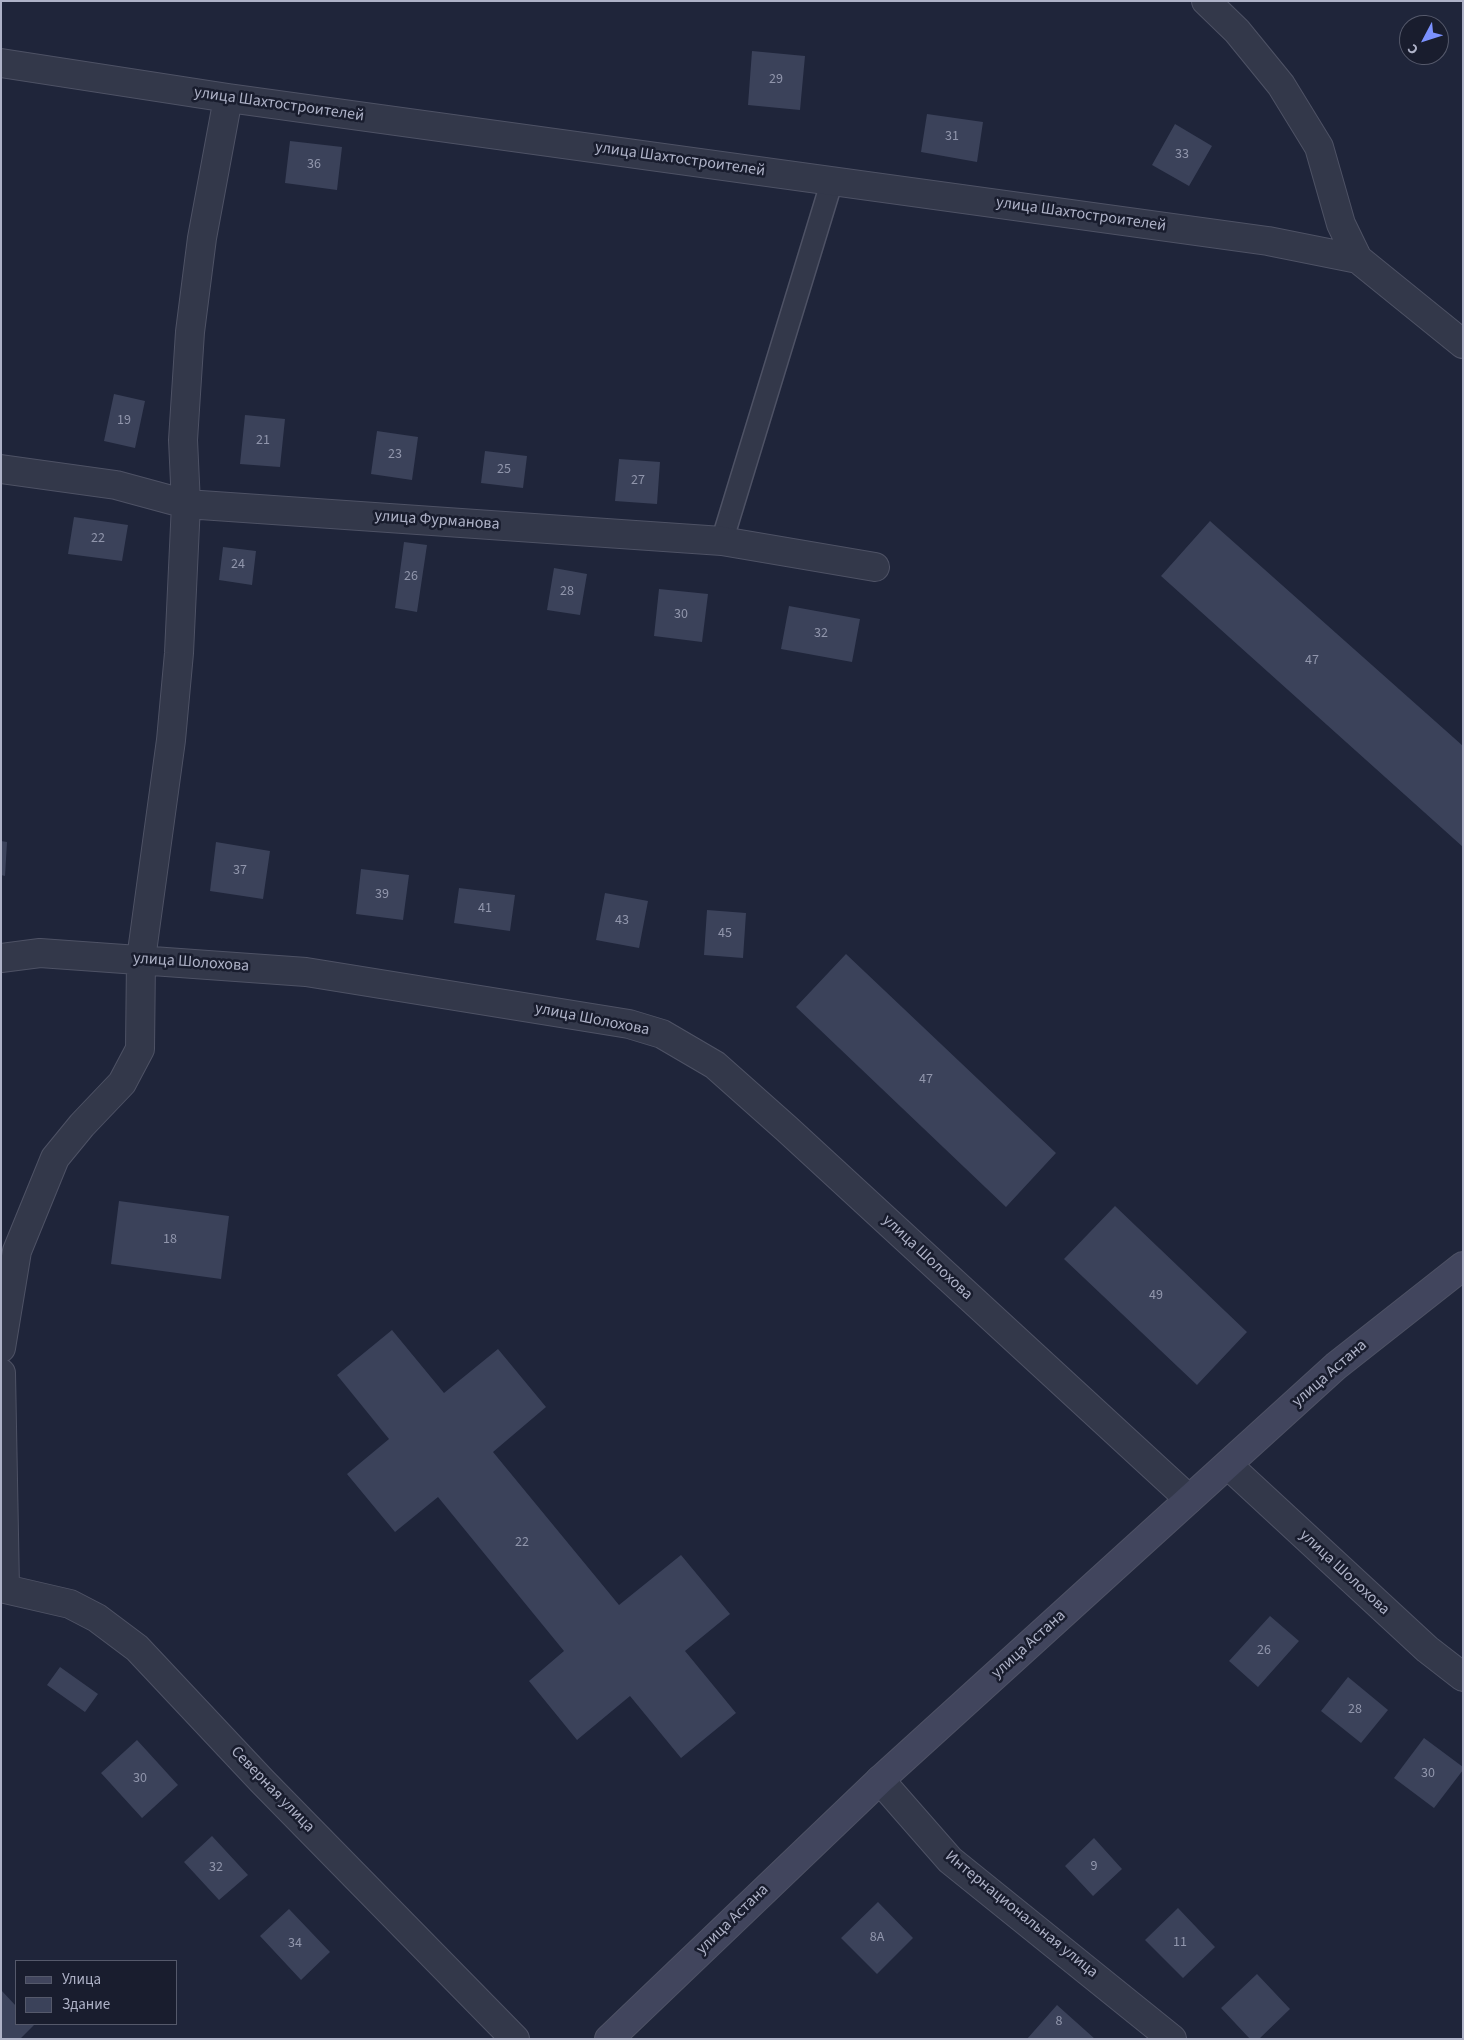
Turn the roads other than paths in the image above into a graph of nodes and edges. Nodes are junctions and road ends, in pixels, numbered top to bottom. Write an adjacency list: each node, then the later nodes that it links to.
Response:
1 (1206, 1): 5 (street)
2 (1, 63): 3 (street, улица Шахтостроителей)
3 (228, 98): 4 (street, улица Шахтостроителей); 8 (street)
4 (832, 181): 5 (street, улица Шахтостроителей); 9 (lane)
5 (1358, 259): 6 (street)
6 (1463, 344)
7 (1, 469): 8 (street, улица Фурманова)
8 (186, 504): 9 (street, улица Фурманова); 12 (street)
9 (722, 541): 10 (street, улица Фурманова)
10 (875, 567)
11 (1, 958): 12 (street, улица Шолохова)
12 (141, 959): 14 (street); 17 (street, улица Шолохова)
13 (1463, 1266): 16 (street, улица Астана)
14 (1, 1348)
15 (1, 1373): 18 (street)
16 (1228, 1465): 17 (street, улица Астана); 19 (street, улица Шолохова)
17 (1189, 1499): 20 (street, улица Астана)
18 (3, 1588): 21 (street, Северная улица)
19 (1463, 1677)
20 (880, 1780): 22 (street, улица Астана); 23 (street, Интернациональная улица)
21 (515, 2039)
22 (608, 2039)
23 (1172, 2039)

